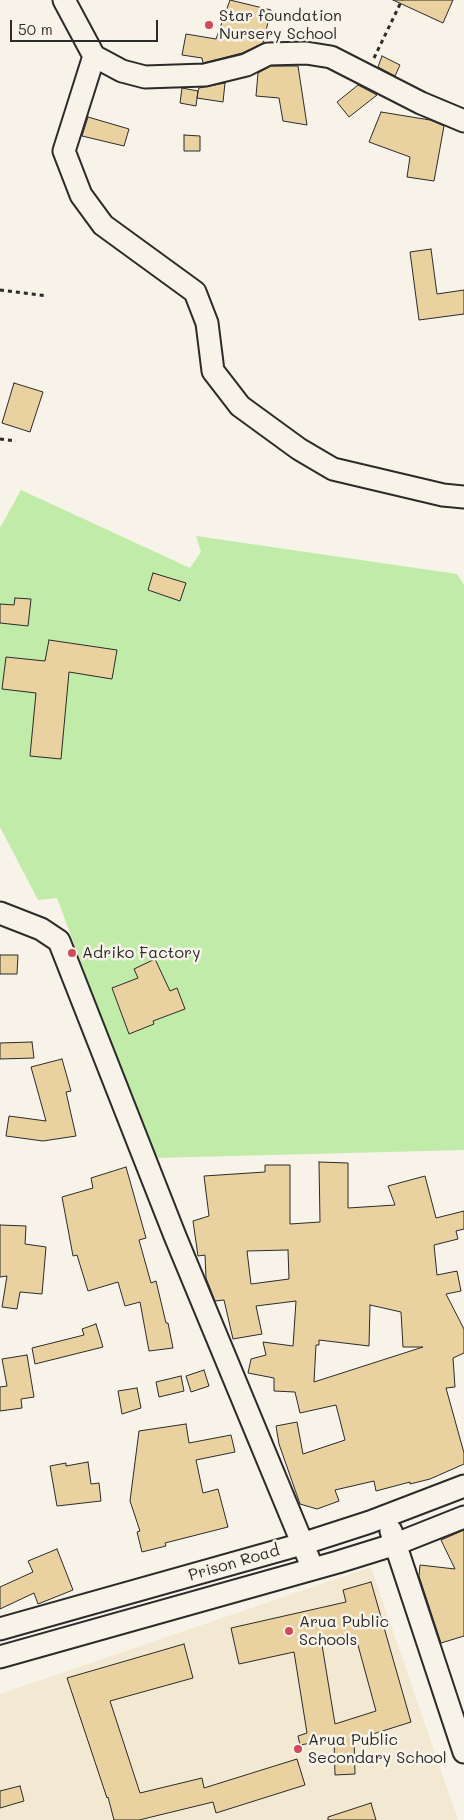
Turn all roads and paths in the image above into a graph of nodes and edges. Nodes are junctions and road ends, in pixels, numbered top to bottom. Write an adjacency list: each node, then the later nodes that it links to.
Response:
1 (64, 0): 3 (street)
2 (402, 0): 4 (path)
3 (94, 56): 4 (street); 10 (street)
4 (367, 74): 5 (street)
5 (464, 121)
6 (0, 290): 7 (path)
7 (47, 296)
8 (0, 439): 9 (path)
9 (16, 440)
10 (464, 497)
11 (0, 912): 15 (street)
12 (464, 1486): 13 (street, Prison Road)
13 (387, 1516): 15 (street, Prison Road); 16 (street)
14 (464, 1517): 16 (street, Prison Road)
15 (302, 1544): 17 (street); 18 (street, Prison Road)
16 (396, 1544): 17 (street, Prison Road); 20 (street)
17 (313, 1569): 19 (street, Prison Road)
18 (0, 1629)
19 (0, 1657)
20 (464, 1752)

